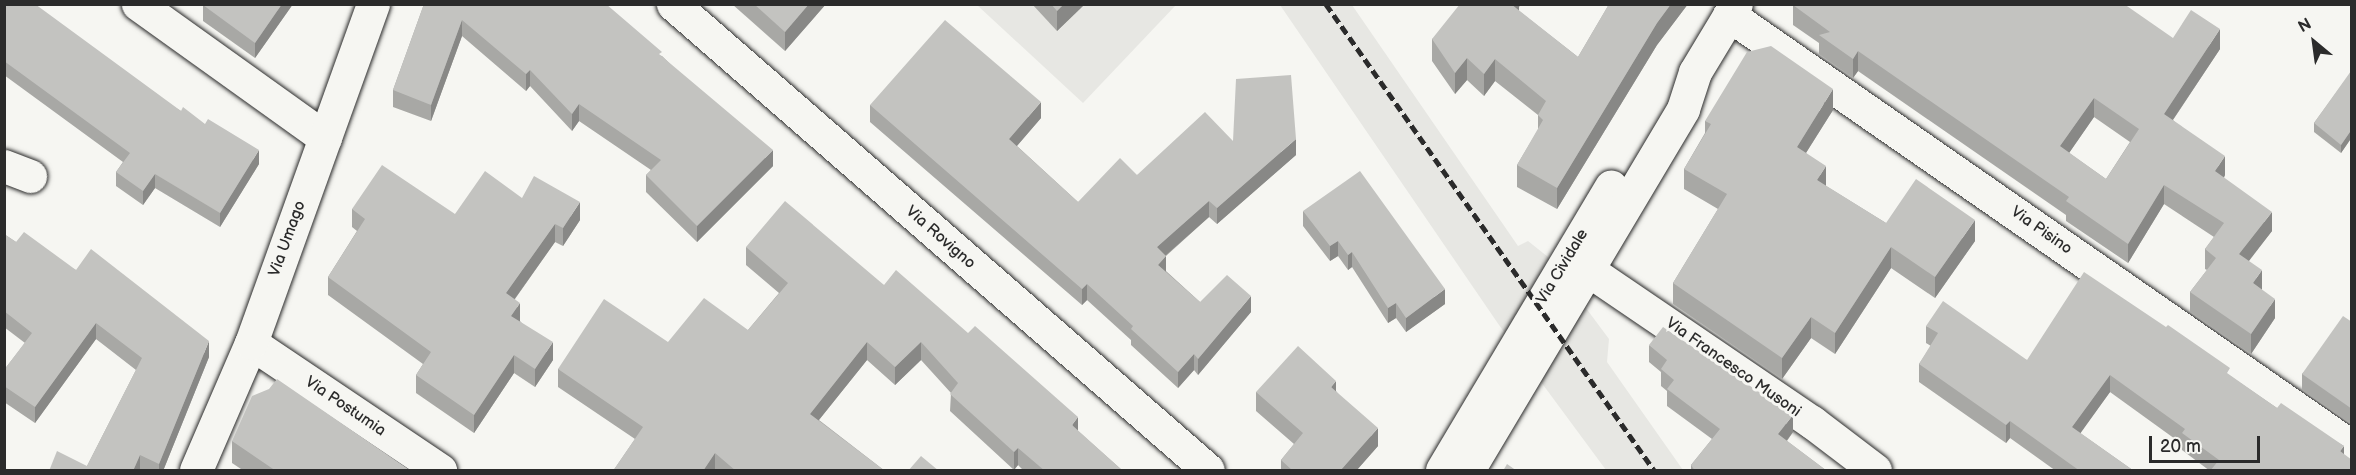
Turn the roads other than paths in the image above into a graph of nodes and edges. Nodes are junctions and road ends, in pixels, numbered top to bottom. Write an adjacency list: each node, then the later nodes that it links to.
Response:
1 (138, 4): 6 (street)
2 (373, 4): 6 (street, Via Umago)
3 (673, 4): 12 (street, Via Rovigno)
4 (1733, 10): 5 (street, Via Cividale); 9 (street, Via Pisino)
5 (1695, 72): 7 (street, Via Cividale); 13 (street, Via Cividale)
6 (325, 138): 8 (street, Via Umago)
7 (1588, 270): 14 (street, Via Cividale); 15 (street, Via Francesco Musoni)
8 (251, 343): 10 (street, Via Umago); 11 (street, Via Postumia)
9 (2352, 447)
10 (196, 471)
11 (440, 471)
12 (1208, 471)
13 (1442, 471)
14 (1468, 471)
15 (1875, 471)

